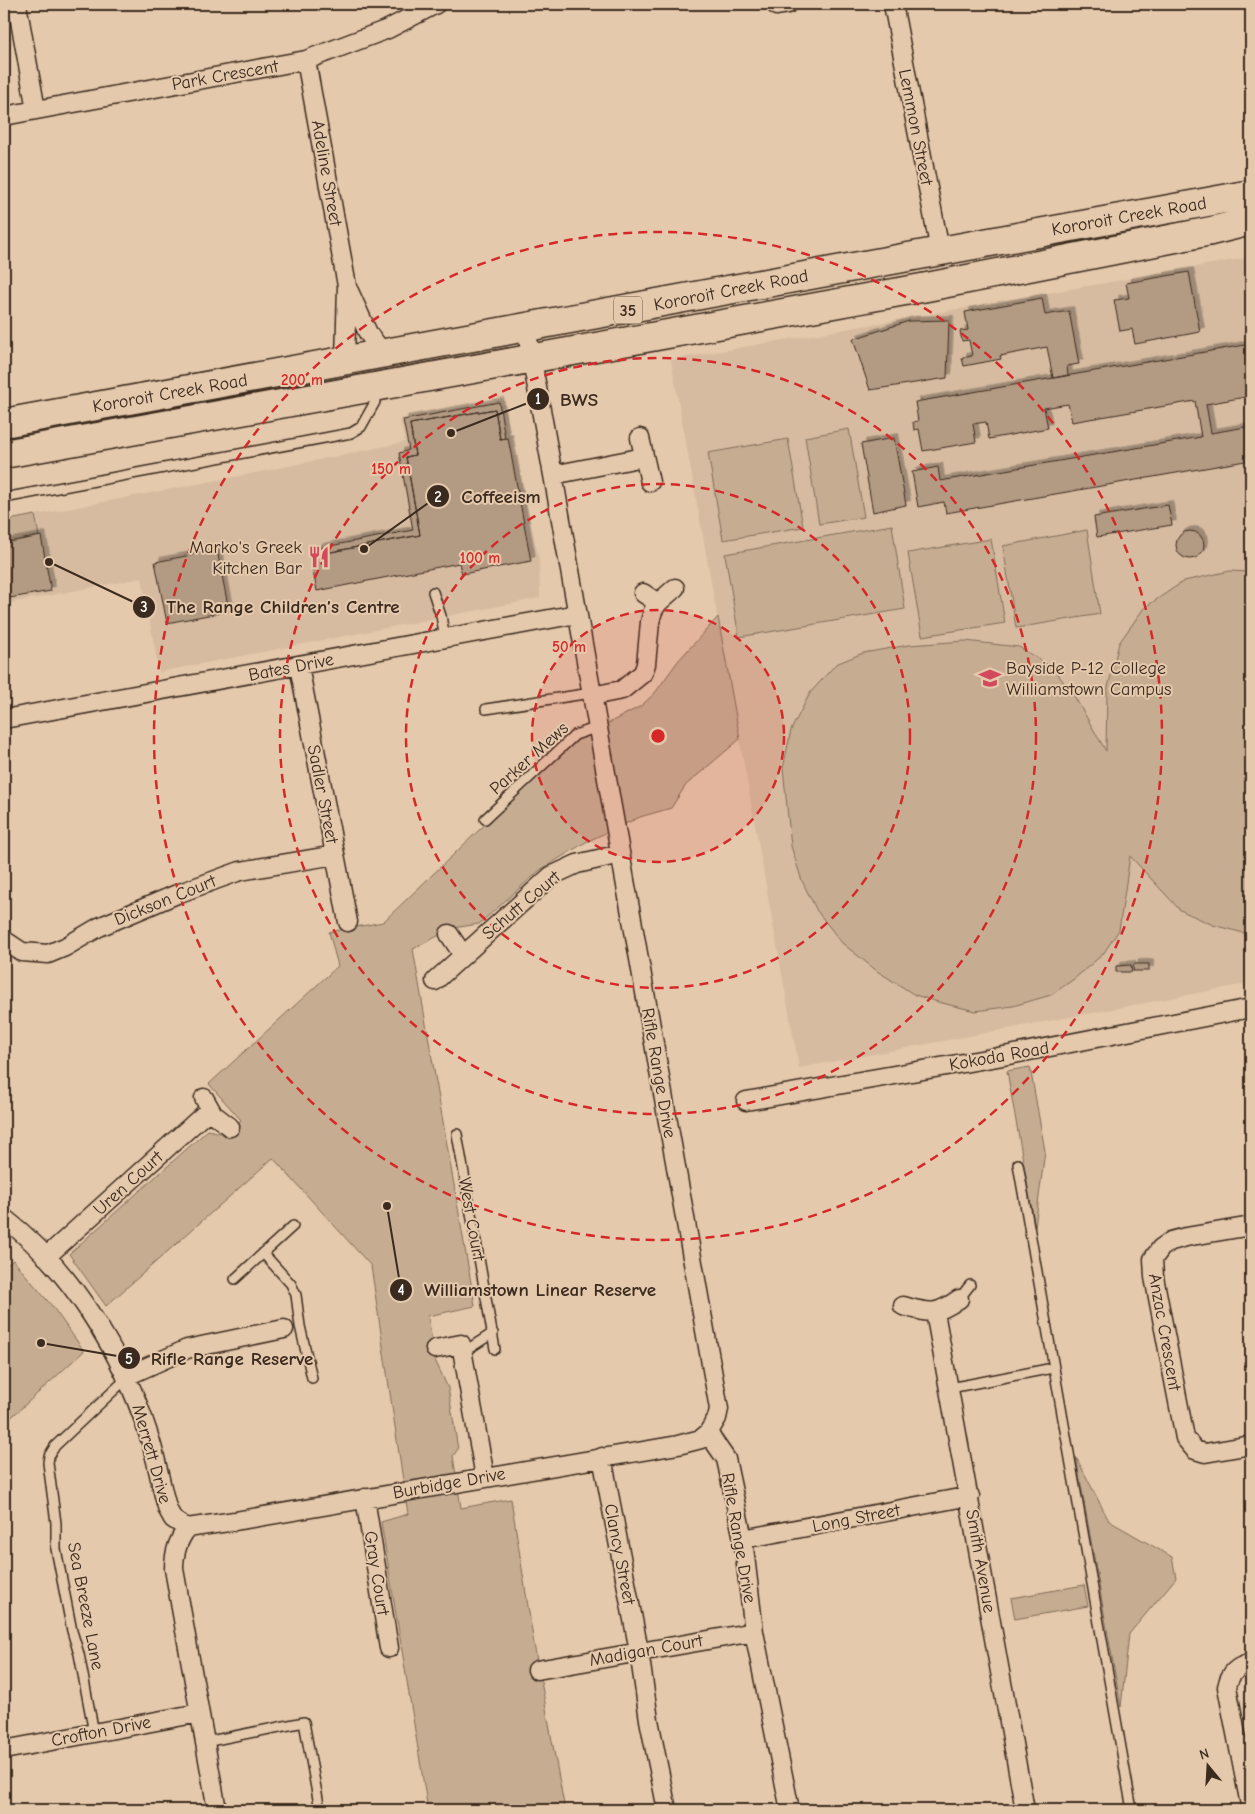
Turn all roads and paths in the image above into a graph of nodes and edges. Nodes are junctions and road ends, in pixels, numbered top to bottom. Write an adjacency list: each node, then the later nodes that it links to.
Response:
1 (17, 4): 5 (street)
2 (436, 4): 4 (street, Park Crescent)
3 (893, 4): 10 (street, Lemmon Street)
4 (306, 60): 5 (street, Park Crescent); 11 (street, Adeline Street)
5 (36, 110): 6 (street, Park Crescent)
6 (4, 116)
7 (1251, 194): 8 (main road, Kororoit Creek Road / 35)
8 (1222, 199): 9 (main road); 10 (main road, Kororoit Creek Road / 35)
9 (1247, 223): 14 (main road, Kororoit Creek Road / 35)
10 (940, 251): 12 (main road, Kororoit Creek Road / 35)
11 (347, 286): 13 (street, Adeline Street); 15 (street, Adeline Street)
12 (526, 328): 13 (main road, Kororoit Creek Road / 35); 14 (street, Rifle Range Drive)
13 (382, 353): 15 (main road, Kororoit Creek Road / 35)
14 (532, 359): 16 (main road, Kororoit Creek Road / 35); 21 (street, Rifle Range Drive)
15 (339, 362): 16 (main road); 17 (main road, Kororoit Creek Road / 35)
16 (373, 387): 19 (main road, Kororoit Creek Road / 35); 23 (lane)
17 (4, 423)
18 (640, 438): 20 (street)
19 (4, 454)
20 (644, 457): 21 (street); 22 (street)
21 (554, 475): 28 (street, Rifle Range Drive)
22 (650, 482)
23 (4, 498)
24 (675, 588): 27 (street)
25 (433, 592): 29 (lane)
26 (643, 593): 27 (street)
27 (658, 603): 31 (street)
28 (578, 614): 29 (street, Bates Drive); 31 (street, Rifle Range Drive)
29 (445, 638): 30 (street, Bates Drive)
30 (299, 666): 33 (street, Bates Drive); 36 (street, Sadler Street)
31 (592, 695): 32 (lane); 34 (street, Rifle Range Drive)
32 (486, 708)
33 (4, 719)
34 (598, 727): 35 (lane, Parker Mews); 37 (street, Rifle Range Drive)
35 (485, 820)
36 (335, 854): 38 (street, Sadler Street); 40 (street, Dickson Court)
37 (620, 854): 41 (street, Schutt Court); 67 (street, Rifle Range Drive)
38 (348, 922)
39 (449, 934): 41 (street)
40 (4, 940)
41 (463, 955): 42 (street, Schutt Court)
42 (435, 981)
43 (1251, 1008): 44 (street, Kokoda Road)
44 (746, 1101)
45 (230, 1127): 52 (street, Uren Court)
46 (457, 1134): 59 (lane, West Court)
47 (1018, 1164): 63 (lane)
48 (4, 1218): 52 (street, Merrett Drive)
49 (293, 1226): 51 (lane)
50 (1251, 1226): 68 (street, Anzac Crescent)
51 (263, 1253): 53 (lane); 58 (lane)
52 (46, 1257): 64 (street, Merrett Drive)
53 (235, 1279)
54 (970, 1285): 55 (lane)
55 (959, 1299): 57 (street)
56 (898, 1302): 57 (street)
57 (935, 1312): 66 (street, Smith Avenue)
58 (292, 1328): 64 (street); 65 (lane)
59 (493, 1333): 61 (lane, West Court); 62 (lane)
60 (434, 1349): 62 (street)
61 (496, 1349)
62 (462, 1353): 70 (street)
63 (1053, 1368): 66 (lane); 89 (lane)
64 (127, 1377): 73 (street, Merrett Drive); 81 (lane, Sea Breeze Lane)
65 (312, 1378)
66 (950, 1388): 71 (street, Smith Avenue)
67 (708, 1433): 69 (street, Burbidge Drive); 74 (street, Rifle Range Drive)
68 (1251, 1445)
69 (602, 1458): 70 (street, Burbidge Drive); 77 (street, Clancy Street)
70 (485, 1477): 72 (street, Burbidge Drive)
71 (970, 1496): 74 (street, Long Street); 88 (street, Smith Avenue)
72 (365, 1498): 73 (street, Burbidge Drive); 76 (street, Gray Court)
73 (187, 1528): 80 (street)
74 (743, 1539): 75 (street, Rifle Range Drive)
75 (754, 1632): 77 (street, Madigan Court); 87 (street, Rifle Range Drive)
76 (389, 1648)
77 (639, 1651): 79 (street, Madigan Court); 86 (street, Clancy Street)
78 (1251, 1663): 90 (street)
79 (537, 1670)
80 (199, 1713): 81 (street, Crofton Drive); 82 (street)
81 (94, 1732): 83 (street, Crofton Drive)
82 (205, 1742): 84 (street); 85 (lane)
83 (4, 1750)
84 (217, 1810)
85 (320, 1810)
86 (667, 1810)
87 (790, 1810)
88 (1025, 1810)
89 (1132, 1810)
90 (1251, 1810)

